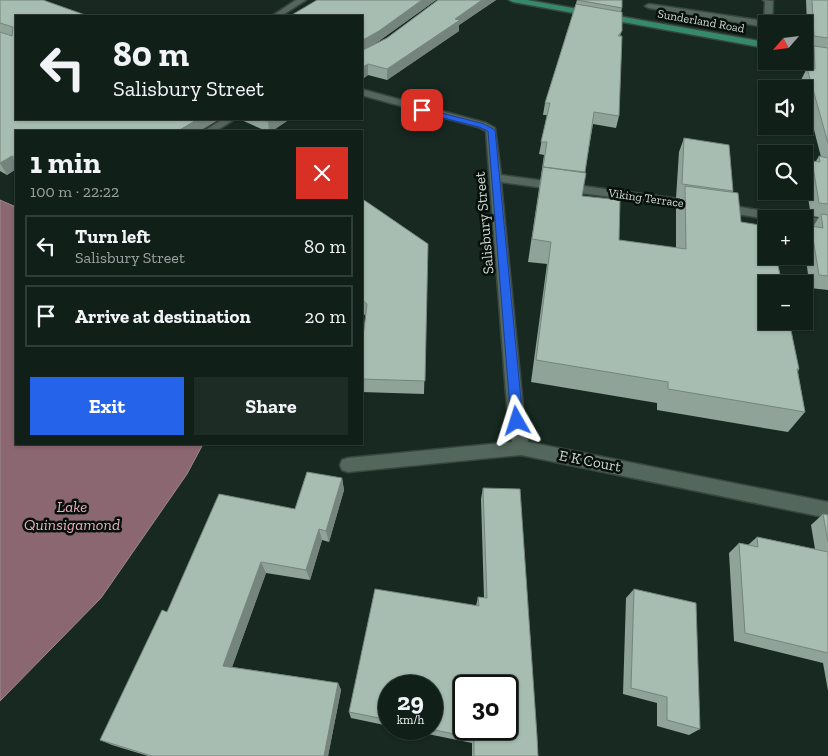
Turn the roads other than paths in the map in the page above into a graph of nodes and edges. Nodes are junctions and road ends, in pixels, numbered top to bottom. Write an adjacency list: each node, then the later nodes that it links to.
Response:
1 (302, 0): 5 (street)
2 (513, 0): 8 (main road, Sunderland Road)
3 (767, 0): 6 (street)
4 (650, 3): 7 (street); 8 (street)
5 (278, 15)
6 (768, 15)
7 (758, 22)
8 (640, 23): 9 (main road, Sunderland Road)
9 (758, 44)
10 (813, 54): 11 (main road)
11 (828, 56)
12 (363, 93): 15 (street, Salisbury Street)
13 (228, 120): 14 (street)
14 (211, 130)
15 (497, 178): 16 (street, Viking Terrace); 19 (street, Salisbury Street)
16 (758, 214)
17 (813, 221): 18 (street)
18 (828, 223)
19 (521, 448): 20 (street, E K Court); 21 (street, E K Court)
20 (348, 465)
21 (828, 510)

